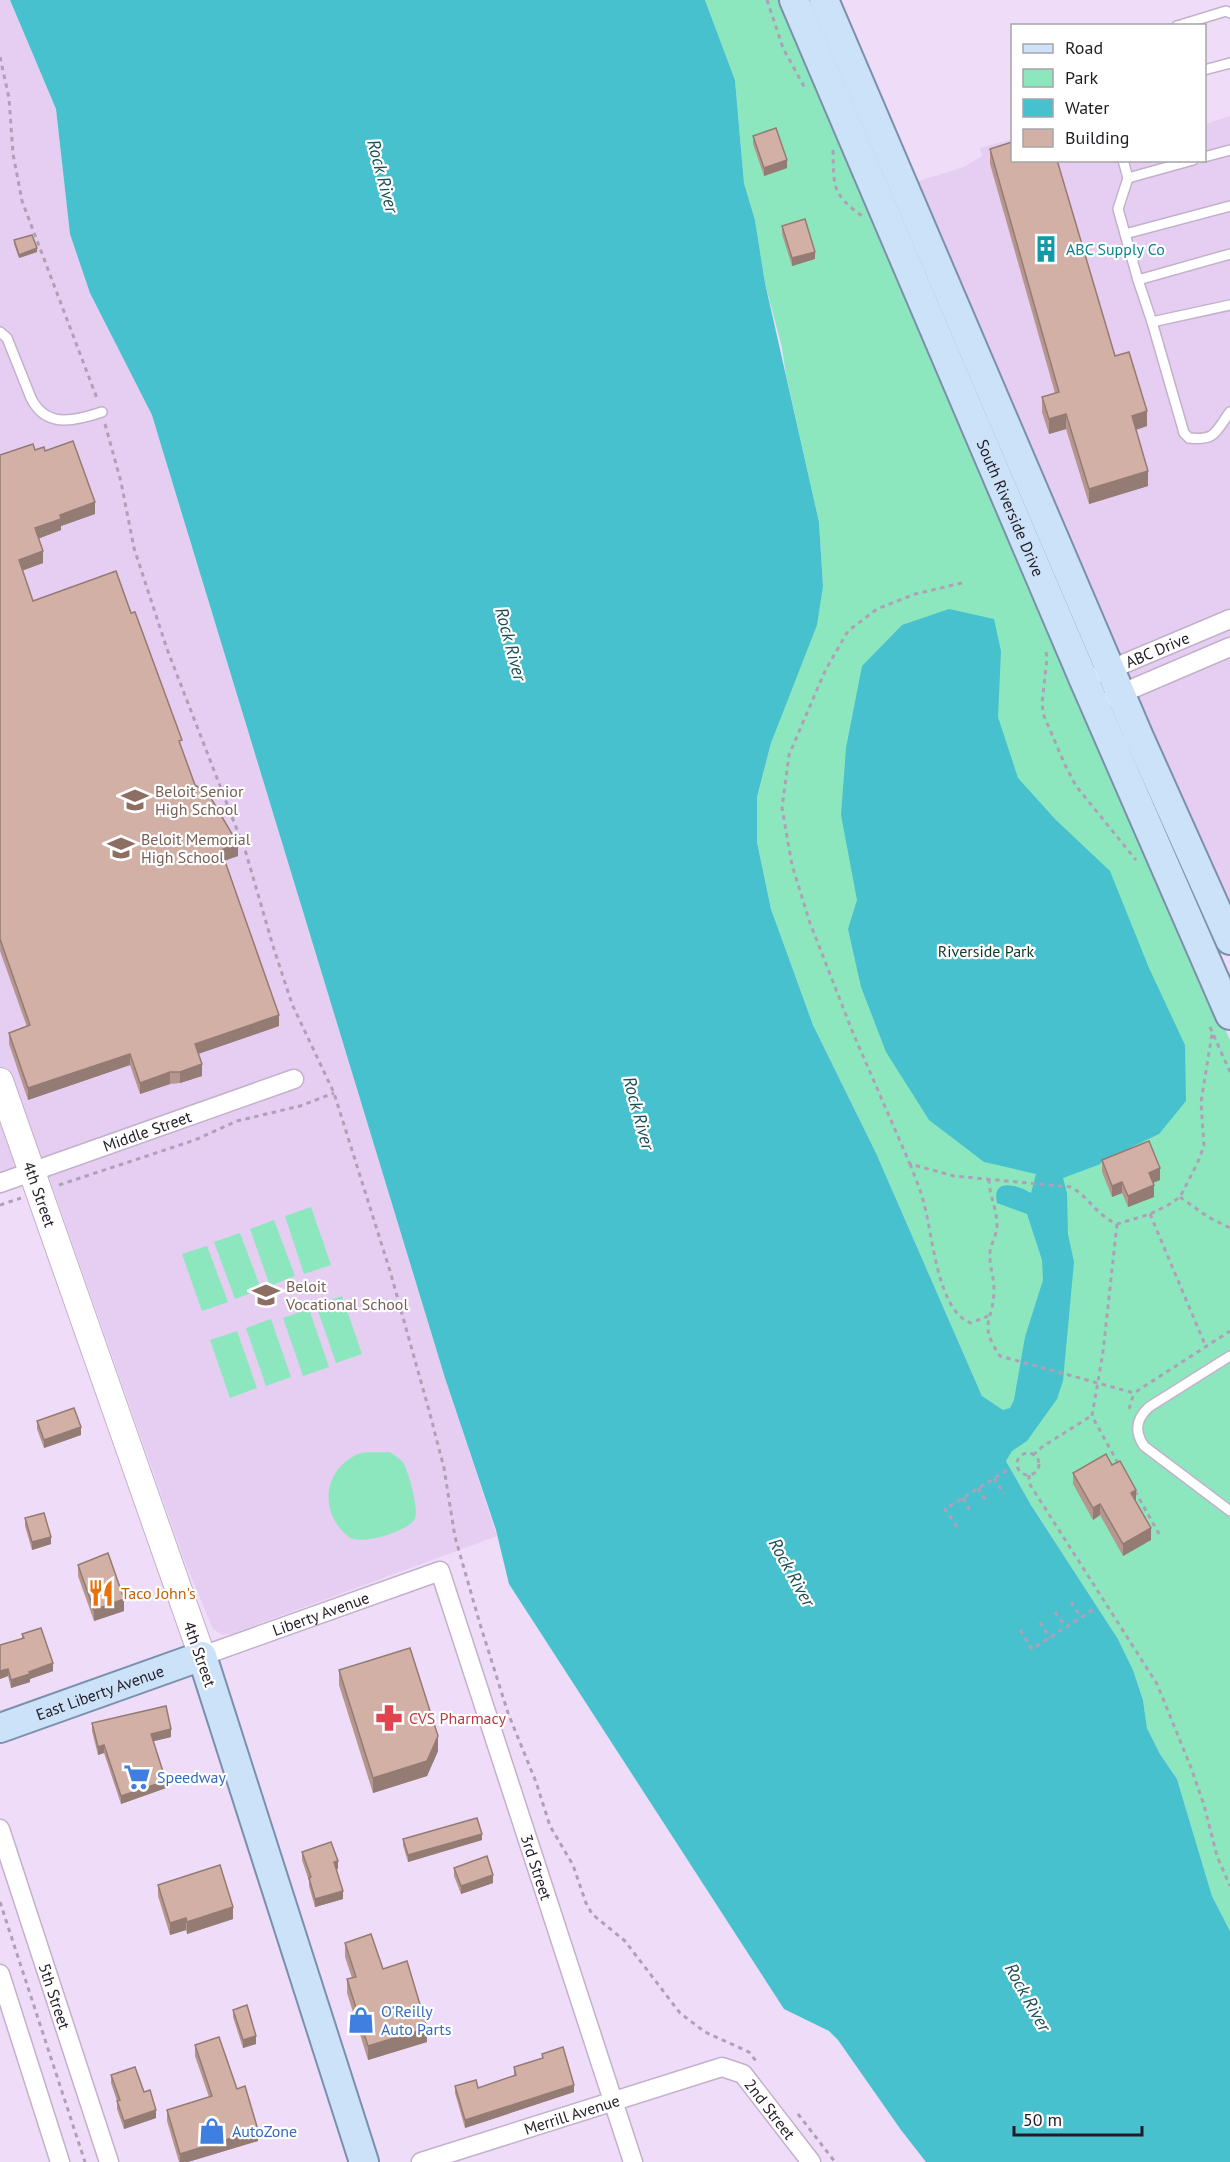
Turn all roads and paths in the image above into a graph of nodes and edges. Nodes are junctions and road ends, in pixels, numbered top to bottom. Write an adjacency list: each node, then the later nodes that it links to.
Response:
1 (767, 0): 9 (path)
2 (794, 0): 31 (main road, South Riverside Drive)
3 (824, 0): 30 (main road, South Riverside Drive)
4 (1230, 13): 5 (lane)
5 (1184, 24)
6 (0, 57): 24 (path)
7 (1230, 63): 8 (lane)
8 (1206, 69)
9 (810, 97)
10 (832, 145): 17 (path)
11 (1230, 150): 12 (lane)
12 (1206, 156)
13 (1124, 162): 15 (lane)
14 (1186, 162): 15 (lane)
15 (1128, 178): 18 (lane)
16 (1230, 206): 18 (lane)
17 (866, 222)
18 (1125, 234): 20 (lane)
19 (1230, 254): 20 (lane)
20 (1138, 280): 22 (lane)
21 (1230, 304): 22 (lane)
22 (1152, 322): 25 (lane)
23 (0, 332): 24 (lane)
24 (102, 412): 38 (path)
25 (1230, 412)
26 (962, 584): 39 (path)
27 (1230, 619): 30 (street, ABC Drive)
28 (1045, 646): 32 (path)
29 (1230, 647): 30 (street, ABC Drive)
30 (1115, 681): 31 (street, ABC Drive); 31 (street, ABC Drive); 33 (main road, South Riverside Drive)
31 (1089, 692): 34 (main road, South Riverside Drive)
32 (1141, 866)
33 (1230, 940)
34 (1217, 1023): 35 (path); 43 (path)
35 (1230, 1072)
36 (294, 1079): 41 (street, Middle Street)
37 (0, 1081): 41 (street, 4th Street)
38 (334, 1093): 41 (path); 84 (path)
39 (910, 1164): 40 (path); 48 (path)
40 (989, 1179): 46 (path); 48 (path)
41 (36, 1182): 42 (street, Middle Street); 44 (path); 77 (street, 4th Street)
42 (0, 1183)
43 (1180, 1197): 45 (path); 47 (path)
44 (0, 1205)
45 (1150, 1214): 46 (path); 50 (path)
46 (1117, 1224): 52 (path)
47 (1230, 1227)
48 (989, 1315): 52 (path)
49 (1230, 1331): 50 (path)
50 (1206, 1347): 52 (path)
51 (1230, 1356): 64 (lane)
52 (1097, 1382): 53 (path)
53 (1092, 1416): 54 (path); 55 (path)
54 (1033, 1455): 57 (path); 57 (path)
55 (1120, 1465)
56 (1009, 1469): 58 (path)
57 (1029, 1475): 80 (path)
58 (994, 1478): 60 (path); 61 (path)
59 (1131, 1485): 67 (path)
60 (978, 1488): 62 (path); 63 (path)
61 (1004, 1494)
62 (963, 1498): 65 (path); 66 (path)
63 (988, 1504)
64 (1230, 1511)
65 (972, 1514)
66 (957, 1527)
67 (1159, 1534)
68 (440, 1571): 77 (street, Liberty Avenue); 85 (street, 3rd Street)
69 (1071, 1602): 72 (path)
70 (1097, 1607): 72 (path)
71 (1055, 1612): 74 (path)
72 (1081, 1617): 74 (path)
73 (1040, 1622): 76 (path)
74 (1066, 1627): 76 (path)
75 (1020, 1630): 76 (path)
76 (1050, 1638)
77 (202, 1656): 78 (main road, East Liberty Avenue); 90 (main road, 4th Street)
78 (0, 1728)
79 (0, 1829): 89 (street, 5th Street)
80 (1230, 1886)
81 (0, 1902): 88 (path)
82 (0, 1974): 87 (street)
83 (722, 2067): 85 (street, Merrill Avenue); 93 (street, 2nd Street)
84 (761, 2067)
85 (613, 2101): 91 (street, Merrill Avenue); 92 (street, 3rd Street)
86 (795, 2109): 94 (path)
87 (60, 2162)
88 (85, 2162)
89 (109, 2162)
90 (364, 2162)
91 (421, 2162)
92 (633, 2162)
93 (812, 2162)
94 (835, 2162)

